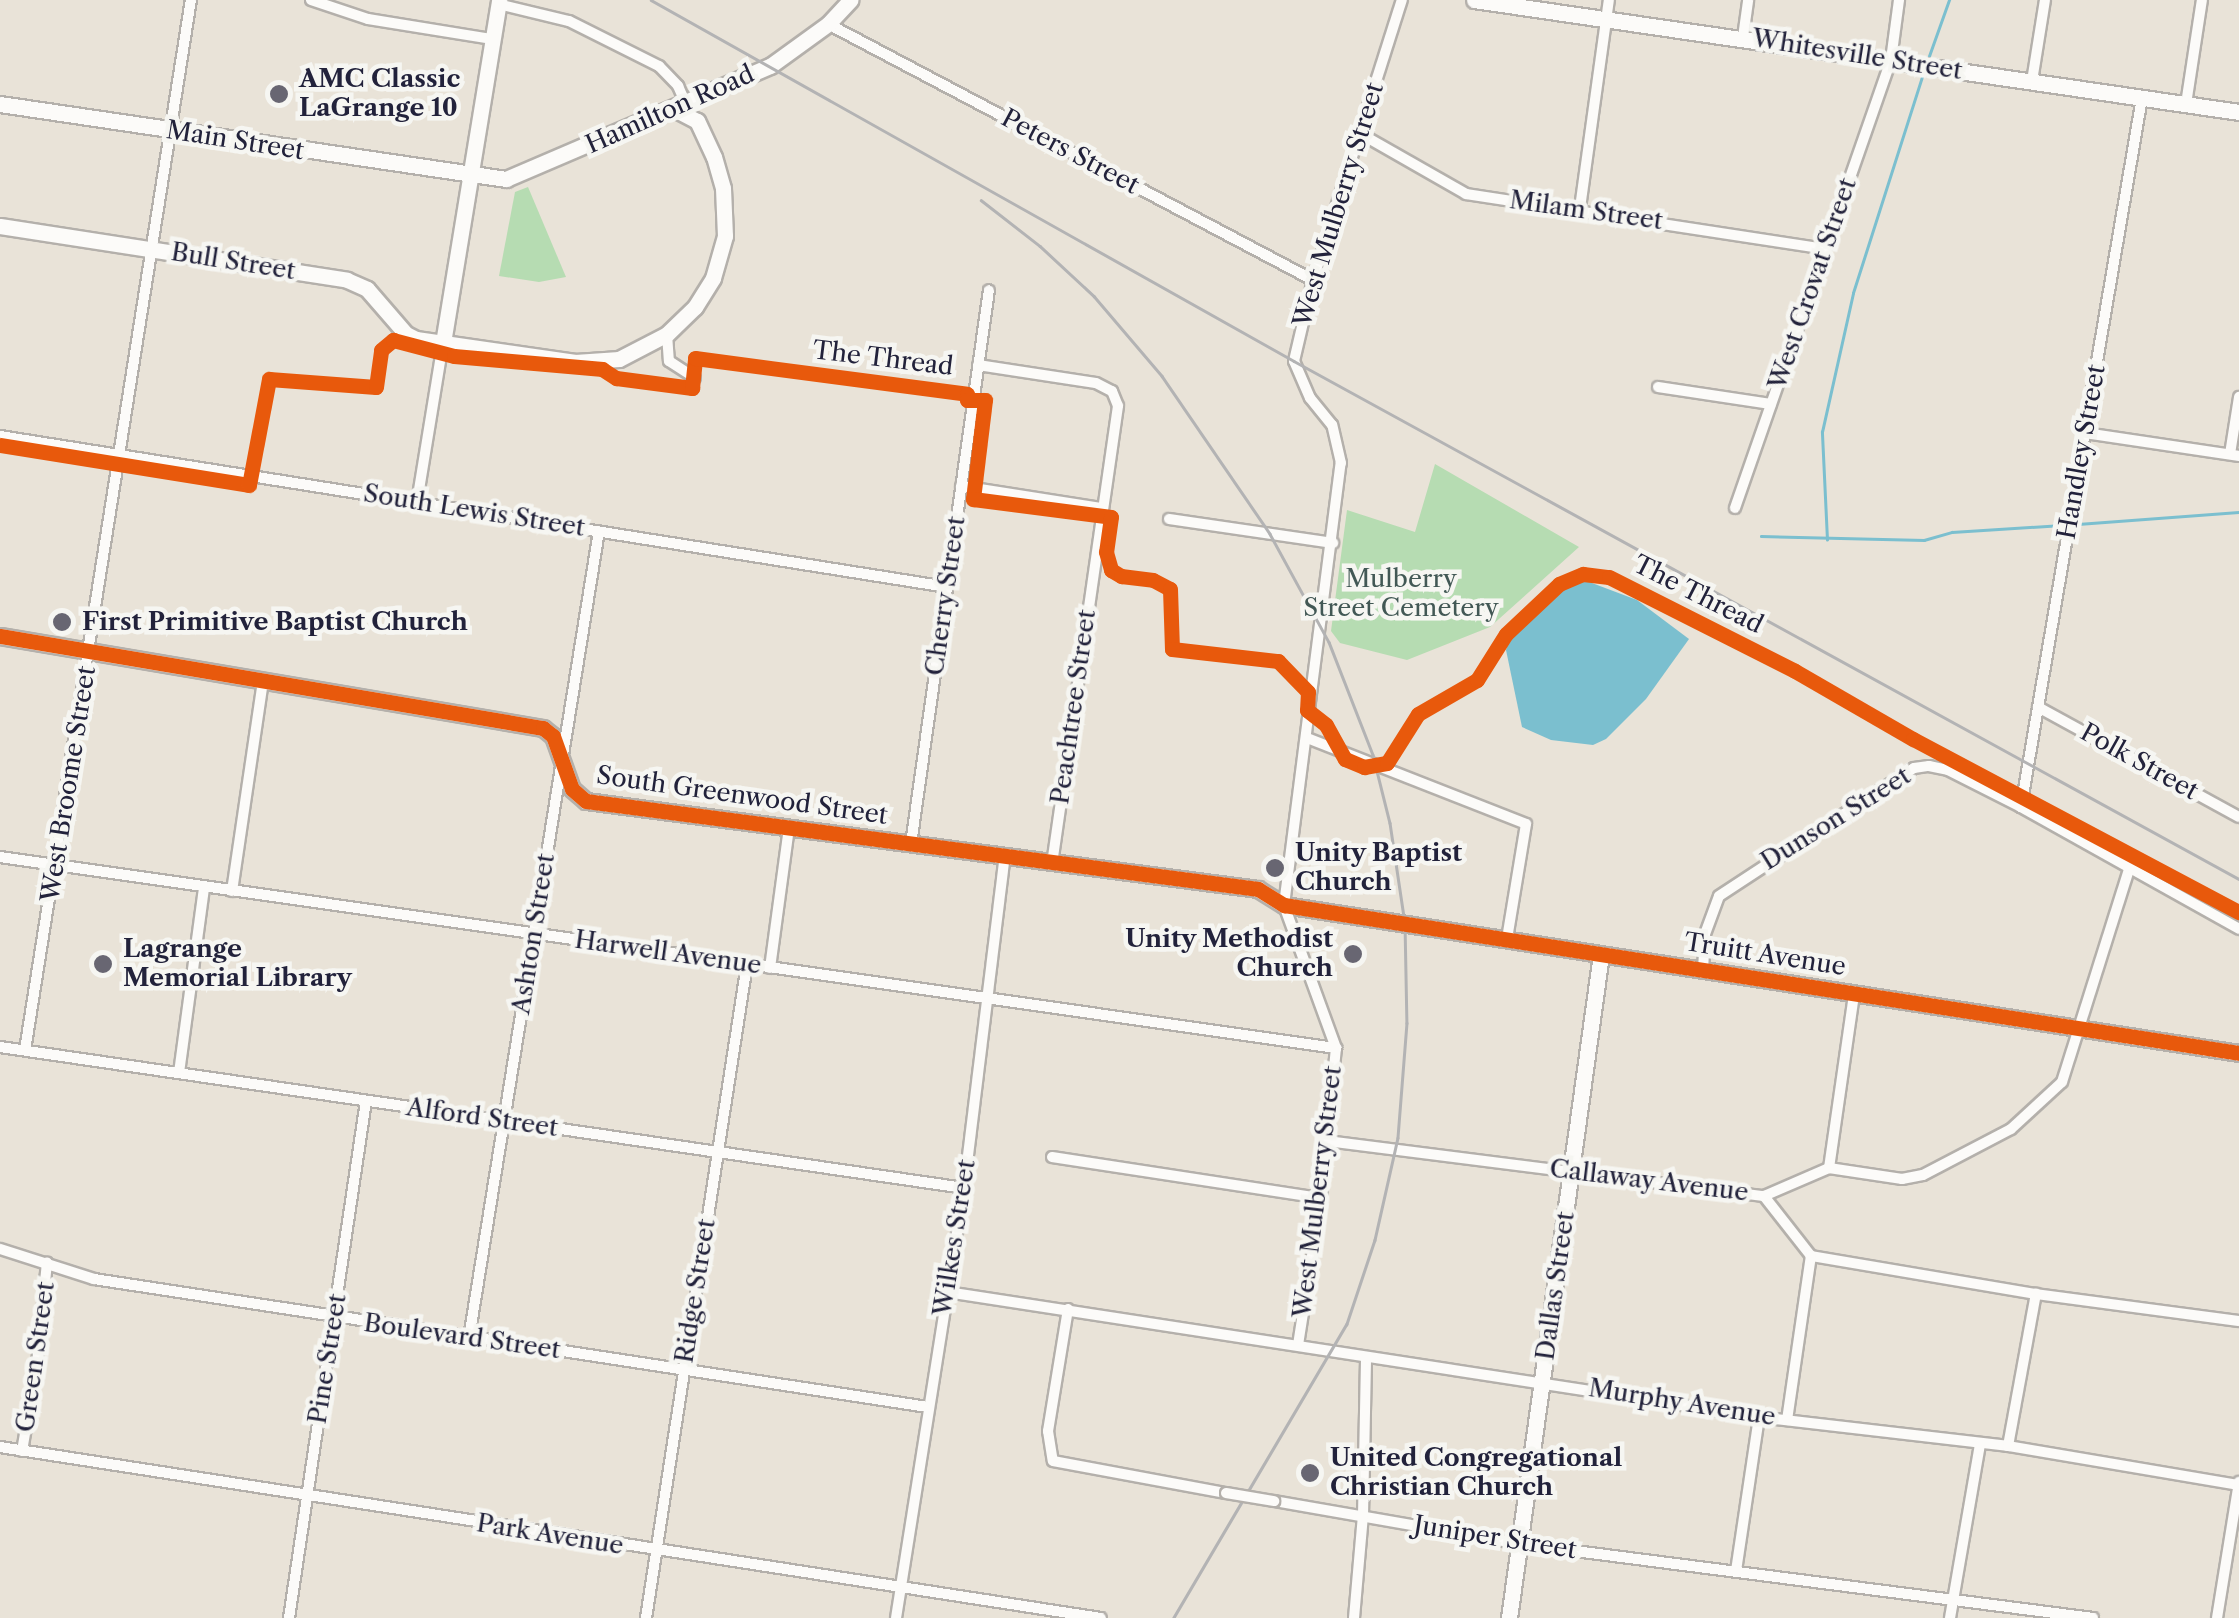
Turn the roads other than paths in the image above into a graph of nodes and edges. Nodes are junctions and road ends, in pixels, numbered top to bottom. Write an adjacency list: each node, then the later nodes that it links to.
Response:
1 (191, 0): 24 (street, West Broome Street)
2 (311, 0): 15 (street)
3 (850, 0): 13 (street, Hamilton Road)
4 (1402, 0): 26 (street, West Mulberry Street)
5 (1474, 0): 12 (street, Whitesville Street)
6 (1609, 0): 12 (street)
7 (1748, 0): 14 (street)
8 (1900, 0): 16 (street, West Crovat Street)
9 (2045, 0): 17 (street)
10 (2202, 0): 21 (street)
11 (498, 2): 15 (street); 22 (street)
12 (1607, 18): 14 (street, Whitesville Street); 28 (street)
13 (828, 24): 18 (street, Hamilton Road); 32 (street, Peters Street)
14 (1742, 37): 16 (street, Whitesville Street)
15 (492, 39): 27 (street)
16 (1890, 60): 17 (street, Whitesville Street); 31 (street, West Crovat Street)
17 (2032, 81): 19 (street, Whitesville Street)
18 (723, 88): 22 (street, Hamilton Road); 25 (street)
19 (2142, 98): 21 (street, Whitesville Street); 41 (street, Handley Street)
20 (0, 104): 24 (street, Main Street)
21 (2186, 104): 23 (street, Whitesville Street)
22 (680, 106): 25 (street); 27 (street, Hamilton Road)
23 (2239, 112)
24 (172, 131): 27 (street, Main Street); 30 (street, West Broome Street)
25 (703, 132): 34 (street, Bull Street)
26 (1361, 134): 28 (street, Milam Street); 32 (street, West Mulberry Street)
27 (470, 176): 35 (street)
28 (1580, 208): 31 (street, Milam Street)
29 (0, 226): 30 (street, Bull Street)
30 (153, 249): 35 (street, Bull Street); 43 (street, West Broome Street)
31 (1824, 249): 40 (street, West Crovat Street)
32 (1312, 280): 51 (street, West Mulberry Street)
33 (988, 290): 36 (street, Cherry Street)
34 (666, 334): 35 (street, Bull Street); 37 (street)
35 (443, 343): 46 (street)
36 (978, 366): 45 (street, Cherry Street); 47 (street, Peachtree Street)
37 (695, 378)
38 (1658, 387): 40 (street)
39 (2239, 397): 44 (street)
40 (1771, 404): 48 (street, West Crovat Street)
41 (2085, 433): 44 (street); 56 (street, Handley Street)
42 (0, 436): 43 (street, South Lewis Street)
43 (121, 455): 46 (street, South Lewis Street); 54 (street, West Broome Street)
44 (2234, 455)
45 (962, 486): 47 (street); 52 (street, Cherry Street)
46 (417, 502): 50 (street, South Lewis Street)
47 (1102, 508): 65 (street, Peachtree Street)
48 (1735, 508)
49 (1170, 520): 51 (street)
50 (599, 531): 52 (street, South Lewis Street); 58 (street, Ashton Street)
51 (1333, 543): 57 (street, West Mulberry Street)
52 (948, 586): 62 (street, Cherry Street)
53 (0, 636): 54 (street, South Greenwood Street)
54 (91, 652): 55 (street, South Greenwood Street); 66 (street, West Broome Street)
55 (263, 680): 58 (street, South Greenwood Street); 69 (street)
56 (2038, 707): 59 (street, Handley Street); 60 (street, Polk Street)
57 (1307, 738): 70 (street, West Mulberry Street); 73 (street)
58 (562, 762): 61 (street, South Greenwood Street); 72 (street, Ashton Street)
59 (2022, 807): 67 (street, Dunson Street); 77 (street, Dunson Street)
60 (2239, 818)
61 (789, 828): 62 (street, South Greenwood Street); 76 (street)
62 (911, 844): 63 (street, South Greenwood Street)
63 (1005, 856): 65 (street, South Greenwood Street); 79 (street, Wilkes Street)
64 (0, 858): 66 (street, Harwell Avenue)
65 (1052, 862): 70 (street, South Greenwood Street)
66 (56, 866): 68 (street, Harwell Avenue); 83 (street, West Broome Street)
67 (2129, 869): 71 (street, Dunson Street); 80 (street)
68 (204, 887): 69 (street, Harwell Avenue); 85 (street)
69 (232, 891): 72 (street, Harwell Avenue)
70 (1284, 905): 73 (street, Truitt Avenue); 82 (street, West Mulberry Street)
71 (2239, 928)
72 (534, 934): 75 (street, Harwell Avenue); 87 (street, Ashton Street)
73 (1507, 939): 74 (street, Truitt Avenue)
74 (1601, 954): 77 (street, Truitt Avenue); 92 (street, Dallas Street)
75 (746, 964): 76 (street, Harwell Avenue); 89 (street, Ridge Street)
76 (770, 968): 79 (street, Harwell Avenue)
77 (1703, 971): 78 (street, Truitt Avenue)
78 (1854, 994): 80 (street, Truitt Avenue); 91 (street)
79 (987, 999): 82 (street, Harwell Avenue); 93 (street, Wilkes Street)
80 (2076, 1028): 84 (street, Truitt Avenue); 91 (street)
81 (0, 1047): 83 (street, Alford Street)
82 (1336, 1048): 88 (street, West Mulberry Street)
83 (25, 1050): 85 (street, Alford Street)
84 (2239, 1052)
85 (179, 1073): 86 (street, Alford Street)
86 (366, 1100): 87 (street, Alford Street); 102 (street, Pine Street)
87 (504, 1120): 89 (street, Alford Street); 104 (street, Ashton Street)
88 (1327, 1141): 92 (street, Callaway Avenue); 95 (street, West Mulberry Street)
89 (718, 1154): 93 (street, Alford Street); 107 (street, Ridge Street)
90 (1052, 1158): 95 (street)
91 (1829, 1168): 94 (street)
92 (1571, 1172): 94 (street, Callaway Avenue); 108 (street, Dallas Street)
93 (964, 1188): 99 (street, Wilkes Street)
94 (1764, 1196): 97 (street, Callaway Avenue)
95 (1322, 1198): 105 (street, West Mulberry Street)
96 (0, 1249): 98 (street, Boulevard Street)
97 (1812, 1256): 100 (street); 111 (street)
98 (47, 1262): 102 (street, Boulevard Street); 115 (street, Green Street)
99 (948, 1292): 101 (street, Murphy Avenue); 109 (street, Wilkes Street)
100 (2036, 1294): 103 (street); 113 (street)
101 (1068, 1310): 105 (street, Murphy Avenue); 118 (street, Juniper Street, bridge)
102 (336, 1318): 104 (street, Boulevard Street); 117 (street, Pine Street)
103 (2239, 1320)
104 (469, 1338): 107 (street, Boulevard Street)
105 (1298, 1345): 106 (street, Murphy Avenue)
106 (1366, 1356): 108 (street, Murphy Avenue); 118 (street)
107 (684, 1370): 109 (street, Boulevard Street); 120 (street, Ridge Street)
108 (1542, 1381): 110 (street, Murphy Avenue); 119 (street, Dallas Street)
109 (928, 1407): 122 (street, Wilkes Street)
110 (1760, 1417): 111 (street, Murphy Avenue); 121 (street)
111 (1787, 1420): 112 (street, Murphy Avenue)
112 (1980, 1444): 113 (street, Murphy Avenue); 123 (street)
113 (2008, 1446): 116 (street, Murphy Avenue)
114 (0, 1447): 115 (street, Park Avenue)
115 (22, 1451): 117 (street, Park Avenue)
116 (2239, 1484): 132 (street)
117 (307, 1496): 120 (street, Park Avenue); 124 (street, Pine Street)
118 (1364, 1516): 119 (street, Juniper Street); 128 (street)
119 (1521, 1544): 121 (street, Juniper Street); 129 (street, Dallas Street)
120 (654, 1552): 122 (street, Park Avenue); 125 (street, Ridge Street)
121 (1736, 1571): 123 (street, Juniper Street)
122 (900, 1586): 126 (street, Wilkes Street); 127 (street, Park Avenue)
123 (1953, 1597): 130 (street); 131 (street, Juniper Street)
124 (289, 1618)
125 (646, 1618)
126 (896, 1618)
127 (1101, 1618)
128 (1354, 1618)
129 (1509, 1618)
130 (1950, 1618)
131 (2093, 1618)
132 (2217, 1618)

